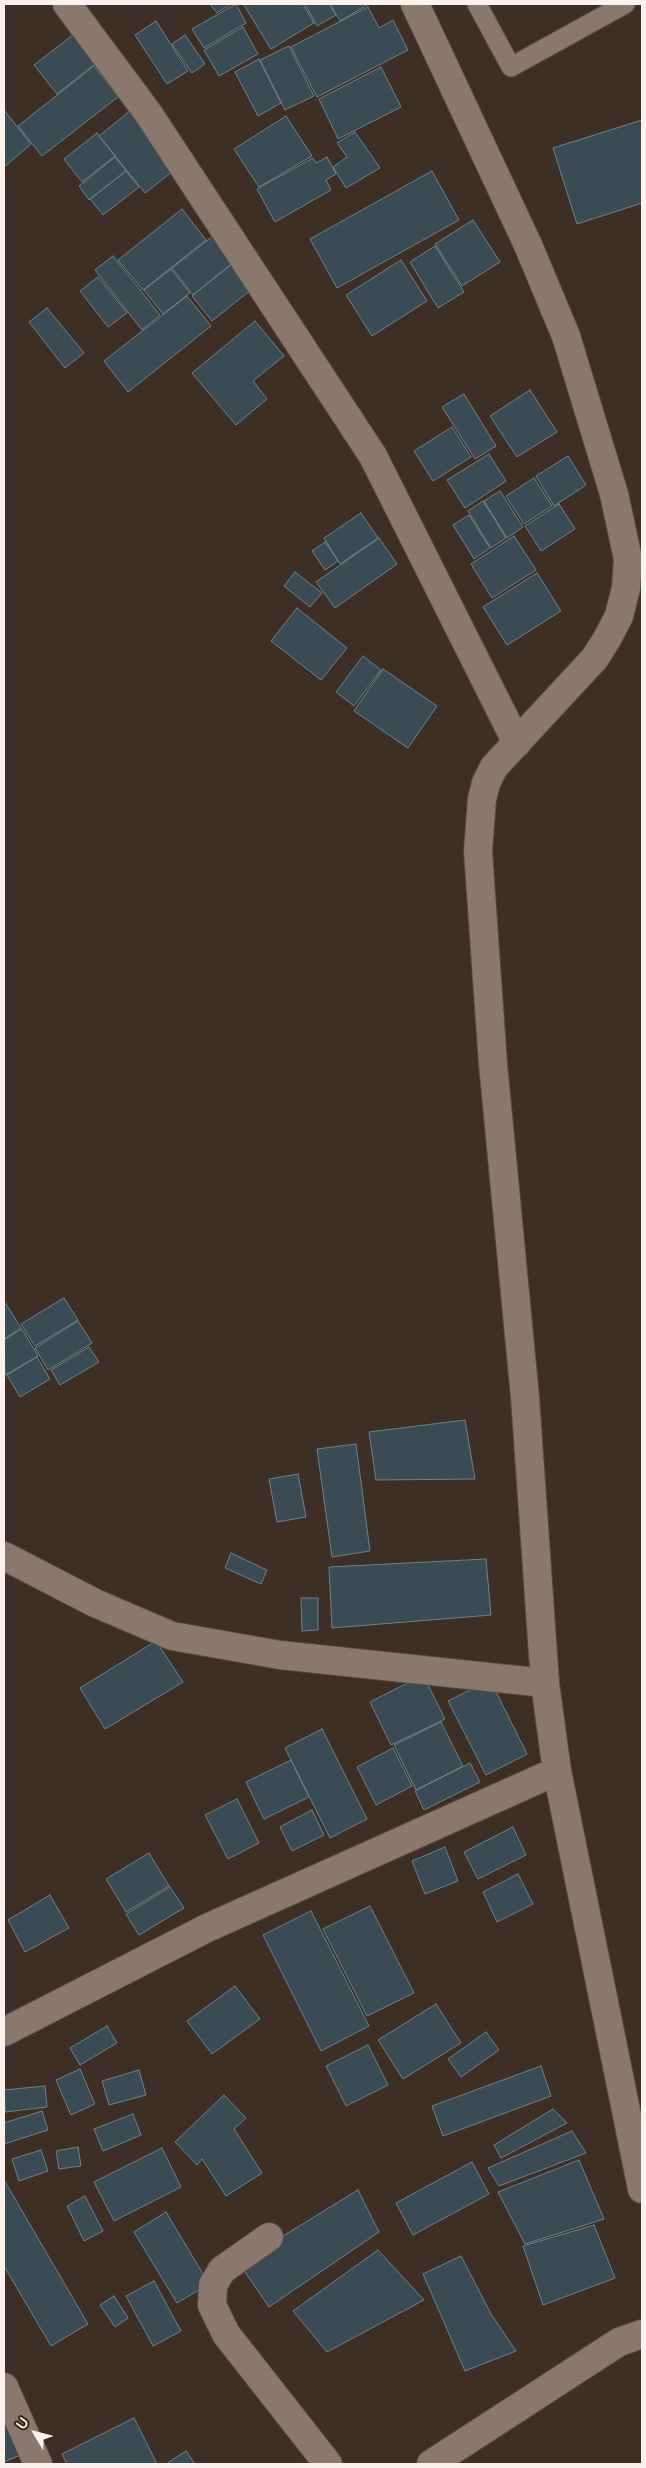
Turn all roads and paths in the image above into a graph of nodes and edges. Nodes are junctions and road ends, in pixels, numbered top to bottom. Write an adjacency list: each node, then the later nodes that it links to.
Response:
1 (67, 4): 5 (street)
2 (416, 4): 5 (street)
3 (478, 4): 4 (lane)
4 (625, 4)
5 (517, 743): 7 (street)
6 (4, 1556): 7 (street)
7 (545, 1683): 8 (street)
8 (557, 1771): 9 (street); 10 (street)
9 (4, 2032)
10 (642, 2189)
11 (269, 2238): 16 (street)
12 (642, 2334): 17 (street)
13 (4, 2387): 14 (street)
14 (10, 2421): 15 (street)
15 (38, 2464)
16 (328, 2464)
17 (431, 2464)

